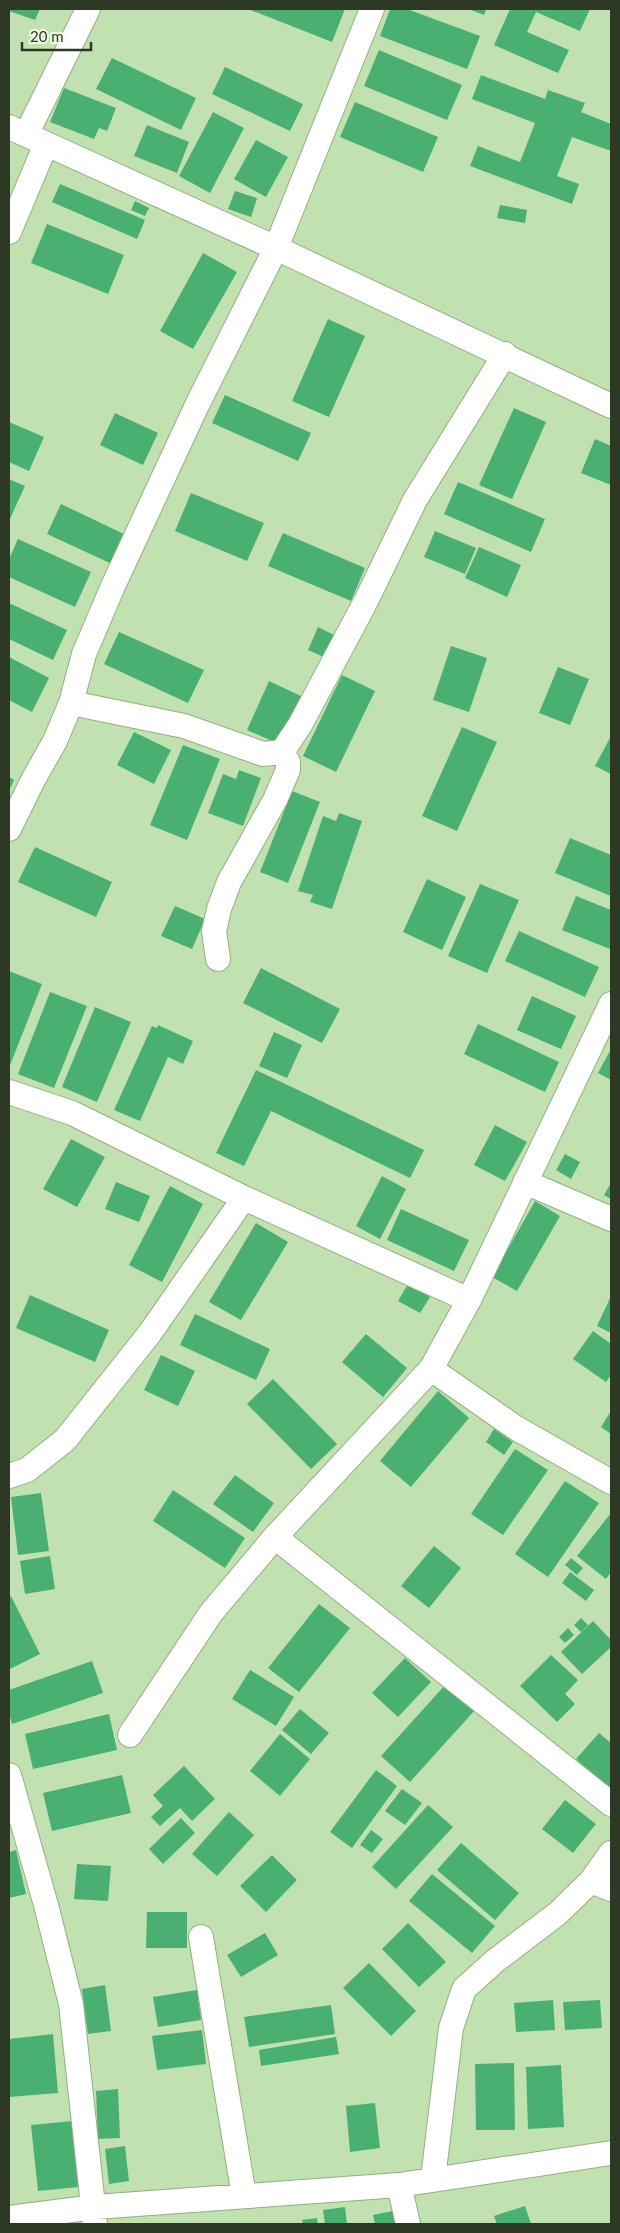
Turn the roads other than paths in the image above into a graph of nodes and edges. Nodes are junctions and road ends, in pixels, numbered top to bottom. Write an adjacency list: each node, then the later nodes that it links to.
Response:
1 (88, 9): 3 (street)
2 (372, 9): 5 (street)
3 (27, 135): 4 (street); 5 (street)
4 (9, 232)
5 (276, 248): 6 (street); 8 (street)
6 (505, 354): 7 (street); 9 (street)
7 (611, 406)
8 (70, 703): 9 (street); 10 (street)
9 (282, 752): 11 (street)
10 (9, 829)
11 (218, 959)
12 (611, 1004): 14 (street)
13 (9, 1092): 15 (street)
14 (526, 1182): 16 (street); 17 (street)
15 (244, 1198): 17 (street); 19 (street)
16 (611, 1218)
17 (469, 1300): 18 (street)
18 (431, 1369): 20 (street); 21 (street)
19 (9, 1476)
20 (611, 1482)
21 (275, 1537): 22 (street); 24 (street)
22 (130, 1735)
23 (9, 1775): 32 (street)
24 (611, 1804)
25 (611, 1854): 26 (street)
26 (601, 1885): 29 (street)
27 (201, 1937): 31 (street)
28 (611, 2153): 29 (street)
29 (433, 2179): 30 (street)
30 (399, 2185): 31 (street); 34 (street)
31 (244, 2196): 32 (street)
32 (95, 2216): 33 (street)
33 (9, 2218)
34 (408, 2224)

